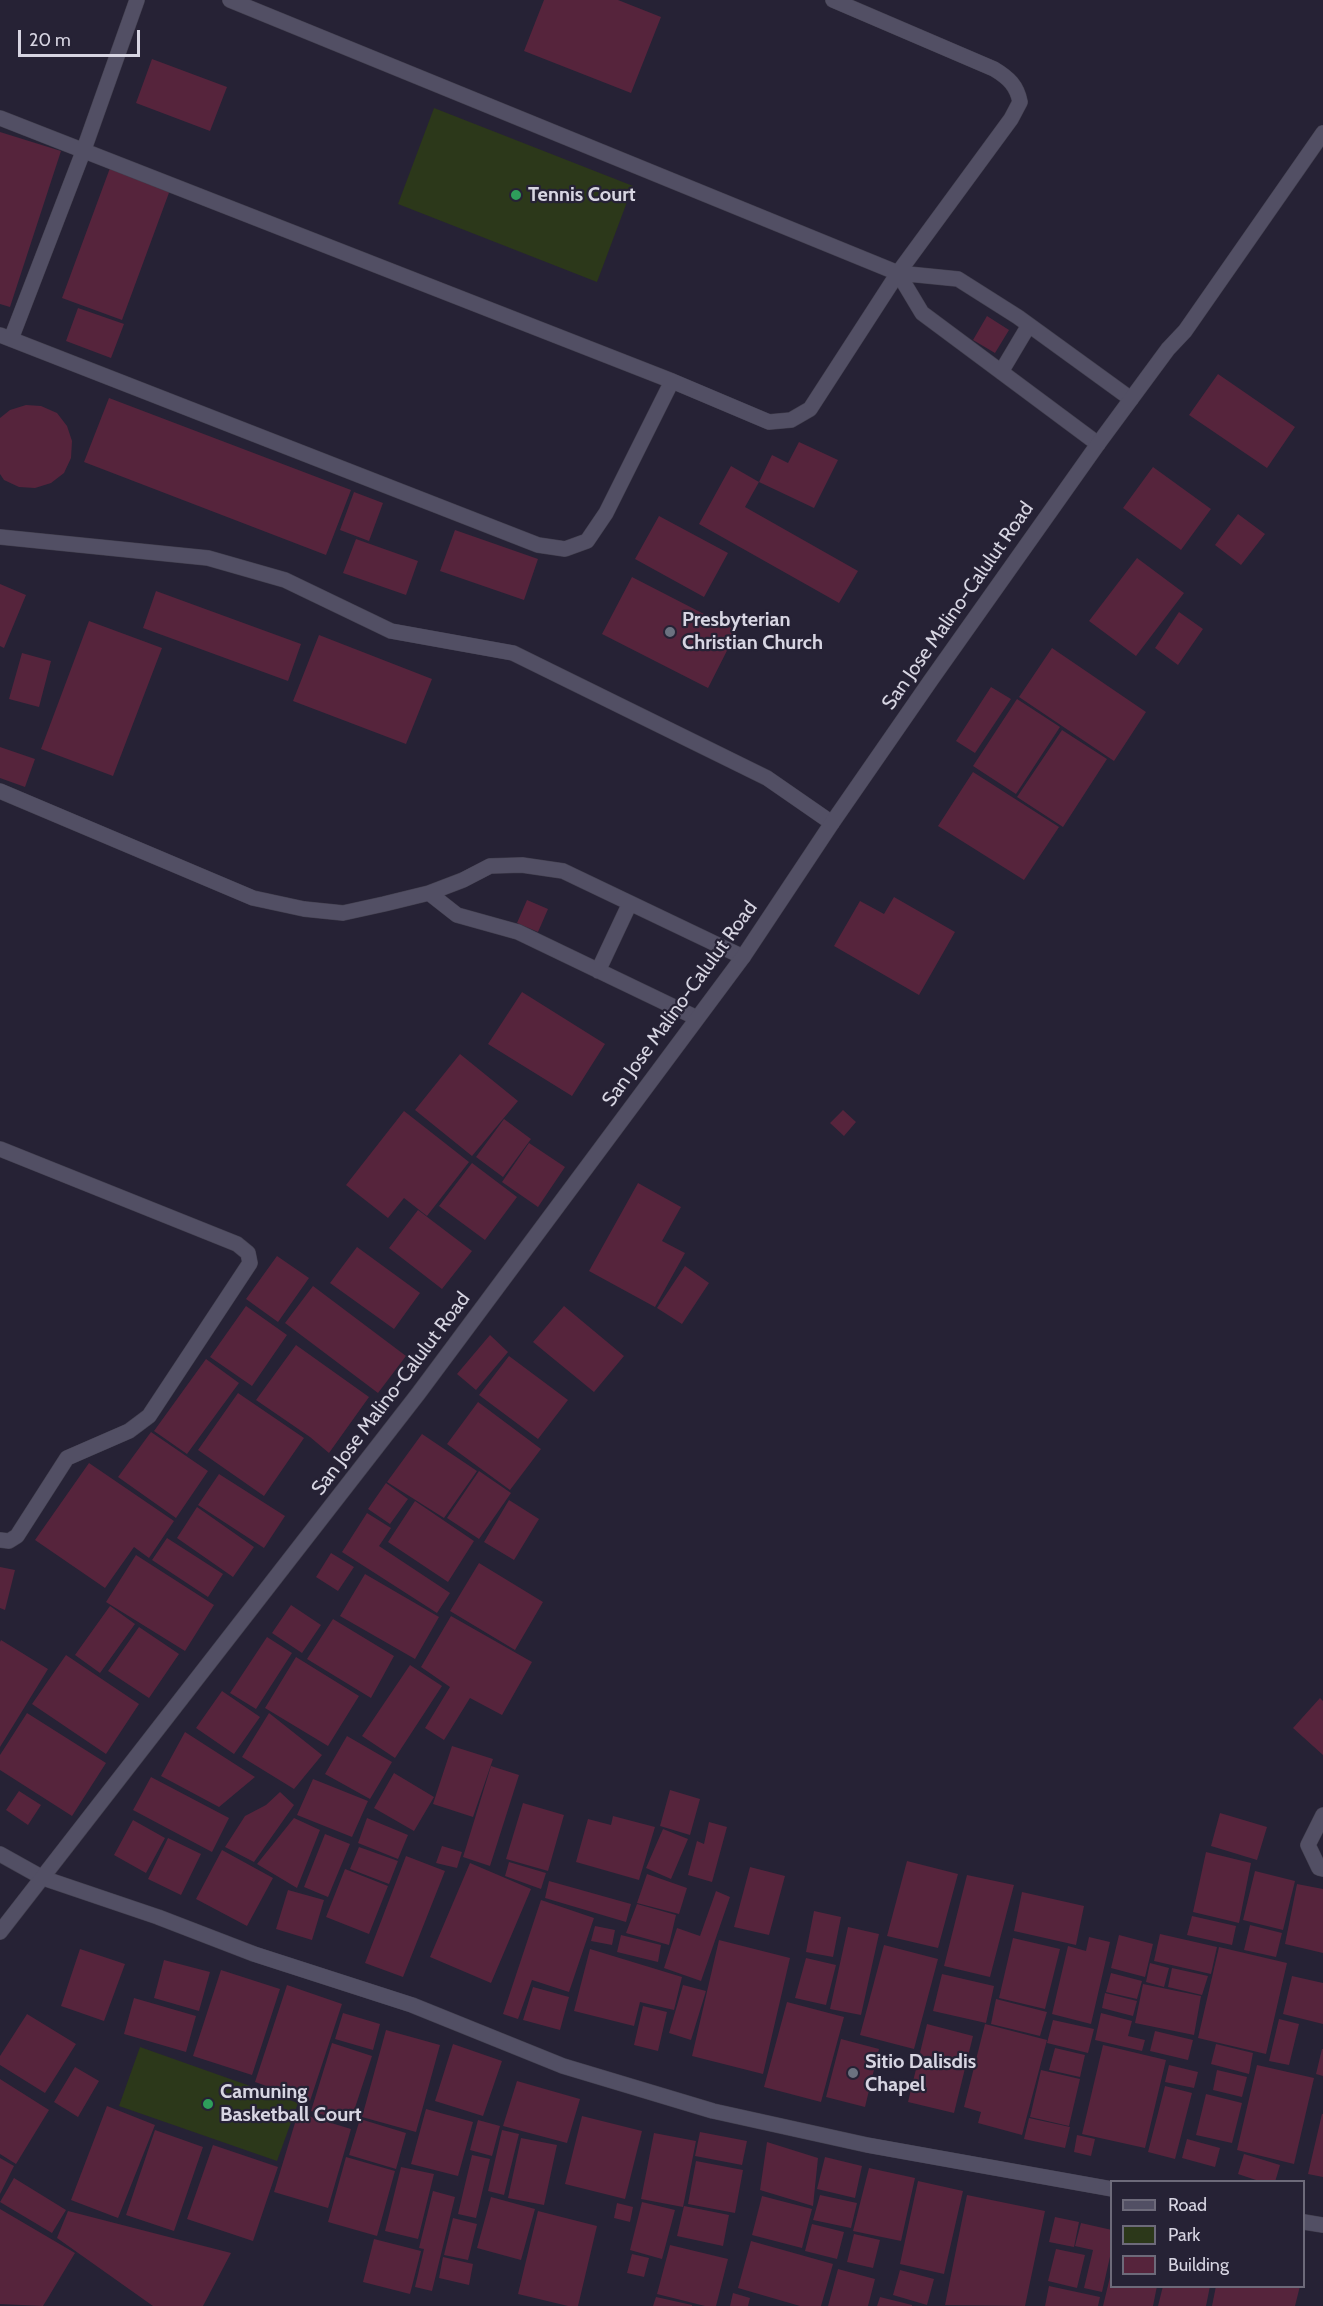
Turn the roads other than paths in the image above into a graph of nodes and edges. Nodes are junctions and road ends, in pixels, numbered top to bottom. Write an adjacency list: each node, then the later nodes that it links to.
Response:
1 (137, 0): 6 (street)
2 (230, 0): 7 (street)
3 (833, 0): 7 (street)
4 (0, 118): 6 (street)
5 (1323, 133): 12 (street, San Jose Malino-Calulut Road)
6 (83, 152): 9 (street); 11 (street)
7 (898, 273): 8 (street); 10 (street); 11 (street)
8 (1029, 325): 10 (street); 12 (street)
9 (6, 337): 11 (street)
10 (1001, 372): 13 (street)
11 (672, 381)
12 (1131, 399): 13 (street, San Jose Malino-Calulut Road)
13 (1098, 444): 16 (street, San Jose Malino-Calulut Road)
14 (0, 537): 16 (street)
15 (0, 791): 17 (street)
16 (832, 824): 19 (street, San Jose Malino-Calulut Road)
17 (429, 893): 18 (street); 20 (street)
18 (630, 903): 19 (street); 20 (street)
19 (743, 957): 21 (street, San Jose Malino-Calulut Road)
20 (598, 971): 21 (street)
21 (697, 1018): 27 (street, San Jose Malino-Calulut Road)
22 (0, 1149): 23 (street)
23 (0, 1540)
24 (1323, 1815): 26 (street)
25 (0, 1854): 27 (street)
26 (1323, 1869)
27 (43, 1878): 28 (street, San Jose Malino-Calulut Road); 29 (street)
28 (0, 1932)
29 (1110, 2189)
30 (1305, 2222): 31 (street)
31 (1323, 2225)

